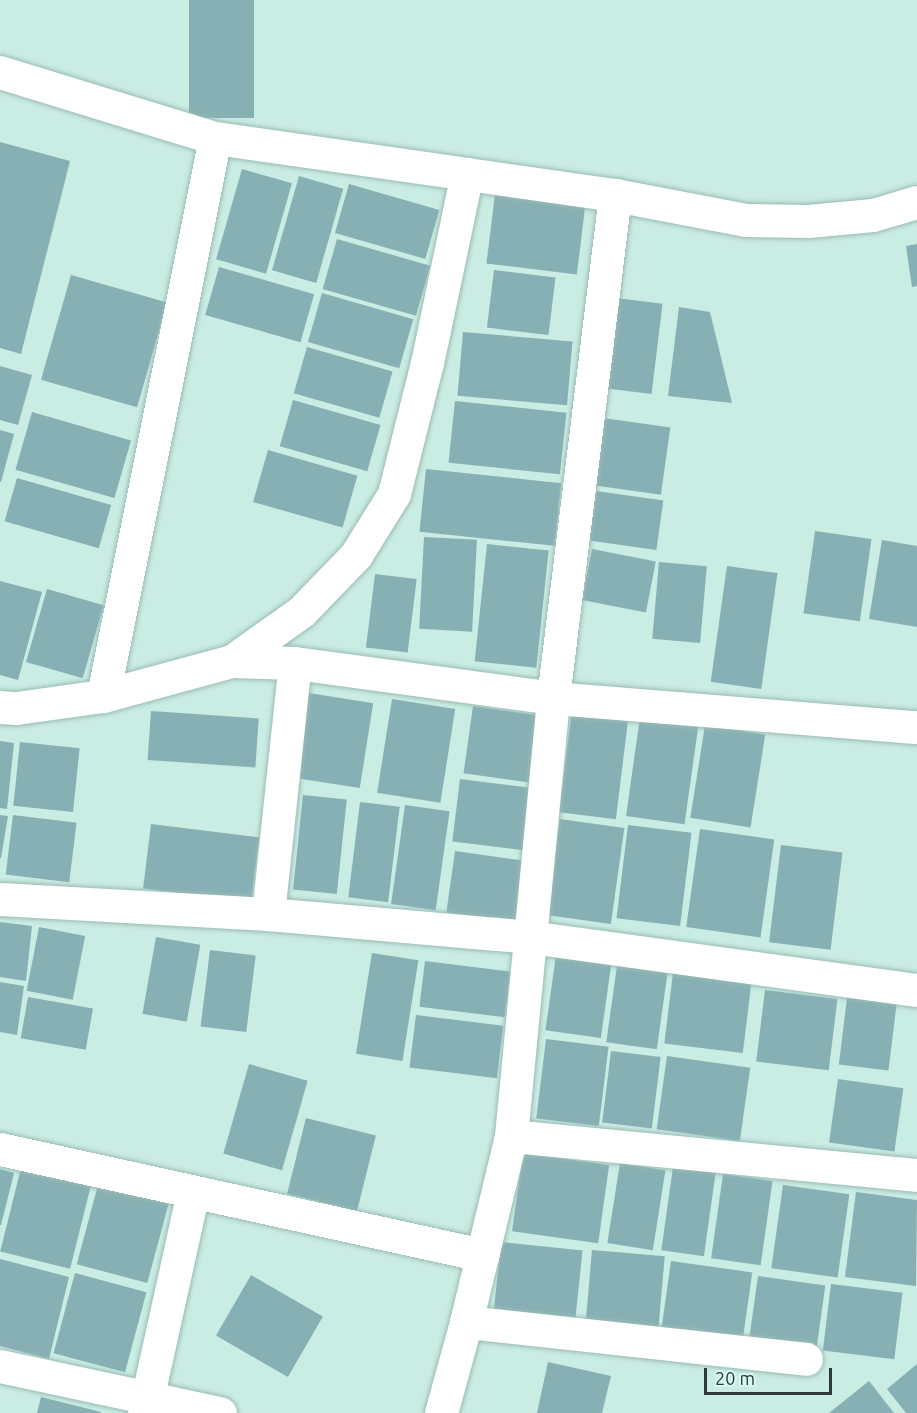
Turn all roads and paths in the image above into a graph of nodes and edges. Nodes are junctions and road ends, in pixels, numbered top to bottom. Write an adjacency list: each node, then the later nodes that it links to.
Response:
1 (0, 72): 2 (street)
2 (216, 138): 3 (street); 8 (street)
3 (468, 174): 4 (street); 6 (street)
4 (615, 195): 5 (street); 9 (street)
5 (917, 202)
6 (232, 662): 7 (street); 8 (street)
7 (295, 663): 9 (street); 13 (street)
8 (103, 696): 10 (street)
9 (553, 698): 11 (street); 14 (street)
10 (0, 707)
11 (917, 727)
12 (0, 899): 13 (street)
13 (268, 914): 14 (street)
14 (530, 937): 15 (street); 16 (street)
15 (917, 990)
16 (511, 1136): 18 (street); 20 (street)
17 (0, 1149): 19 (street)
18 (917, 1175)
19 (193, 1192): 20 (street); 24 (street)
20 (482, 1255): 21 (street)
21 (466, 1322): 22 (street); 26 (street)
22 (806, 1359)
23 (0, 1366): 24 (street)
24 (146, 1405): 25 (street)
25 (220, 1413)
26 (441, 1413)

